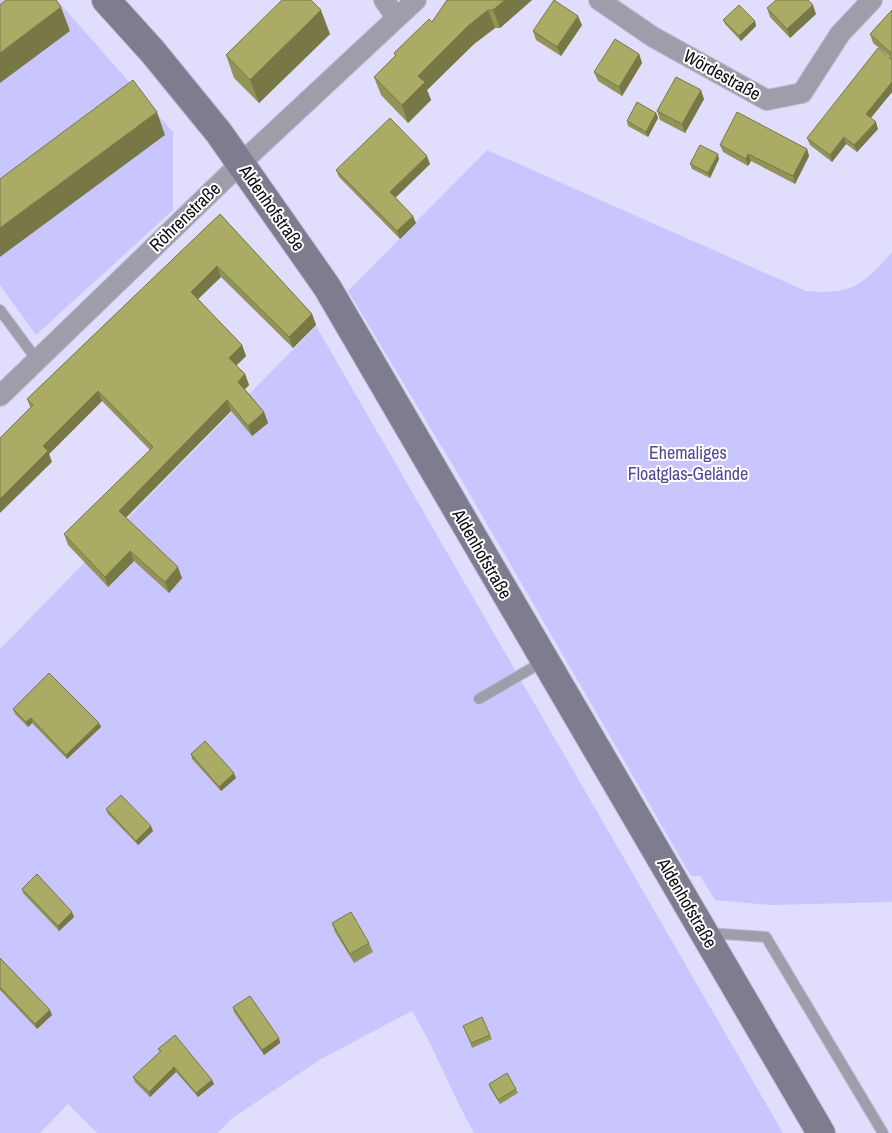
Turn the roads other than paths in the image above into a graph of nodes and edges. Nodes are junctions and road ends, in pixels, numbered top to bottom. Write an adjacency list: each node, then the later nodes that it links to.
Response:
1 (106, 0): 7 (street, Aldenhofstraße)
2 (384, 0): 6 (street)
3 (416, 0): 6 (street, Röhrenstraße)
4 (599, 0): 5 (street, Wördestraße)
5 (872, 0)
6 (396, 17): 7 (street, Röhrenstraße)
7 (240, 164): 9 (street, Röhrenstraße); 11 (street, Aldenhofstraße)
8 (0, 310): 9 (lane)
9 (37, 360): 10 (street, Röhrenstraße)
10 (0, 396)
11 (545, 660): 12 (lane); 13 (street, Aldenhofstraße)
12 (479, 699)
13 (705, 933): 14 (street, Aldenhofstraße); 15 (lane)
14 (822, 1133)
15 (883, 1133)

